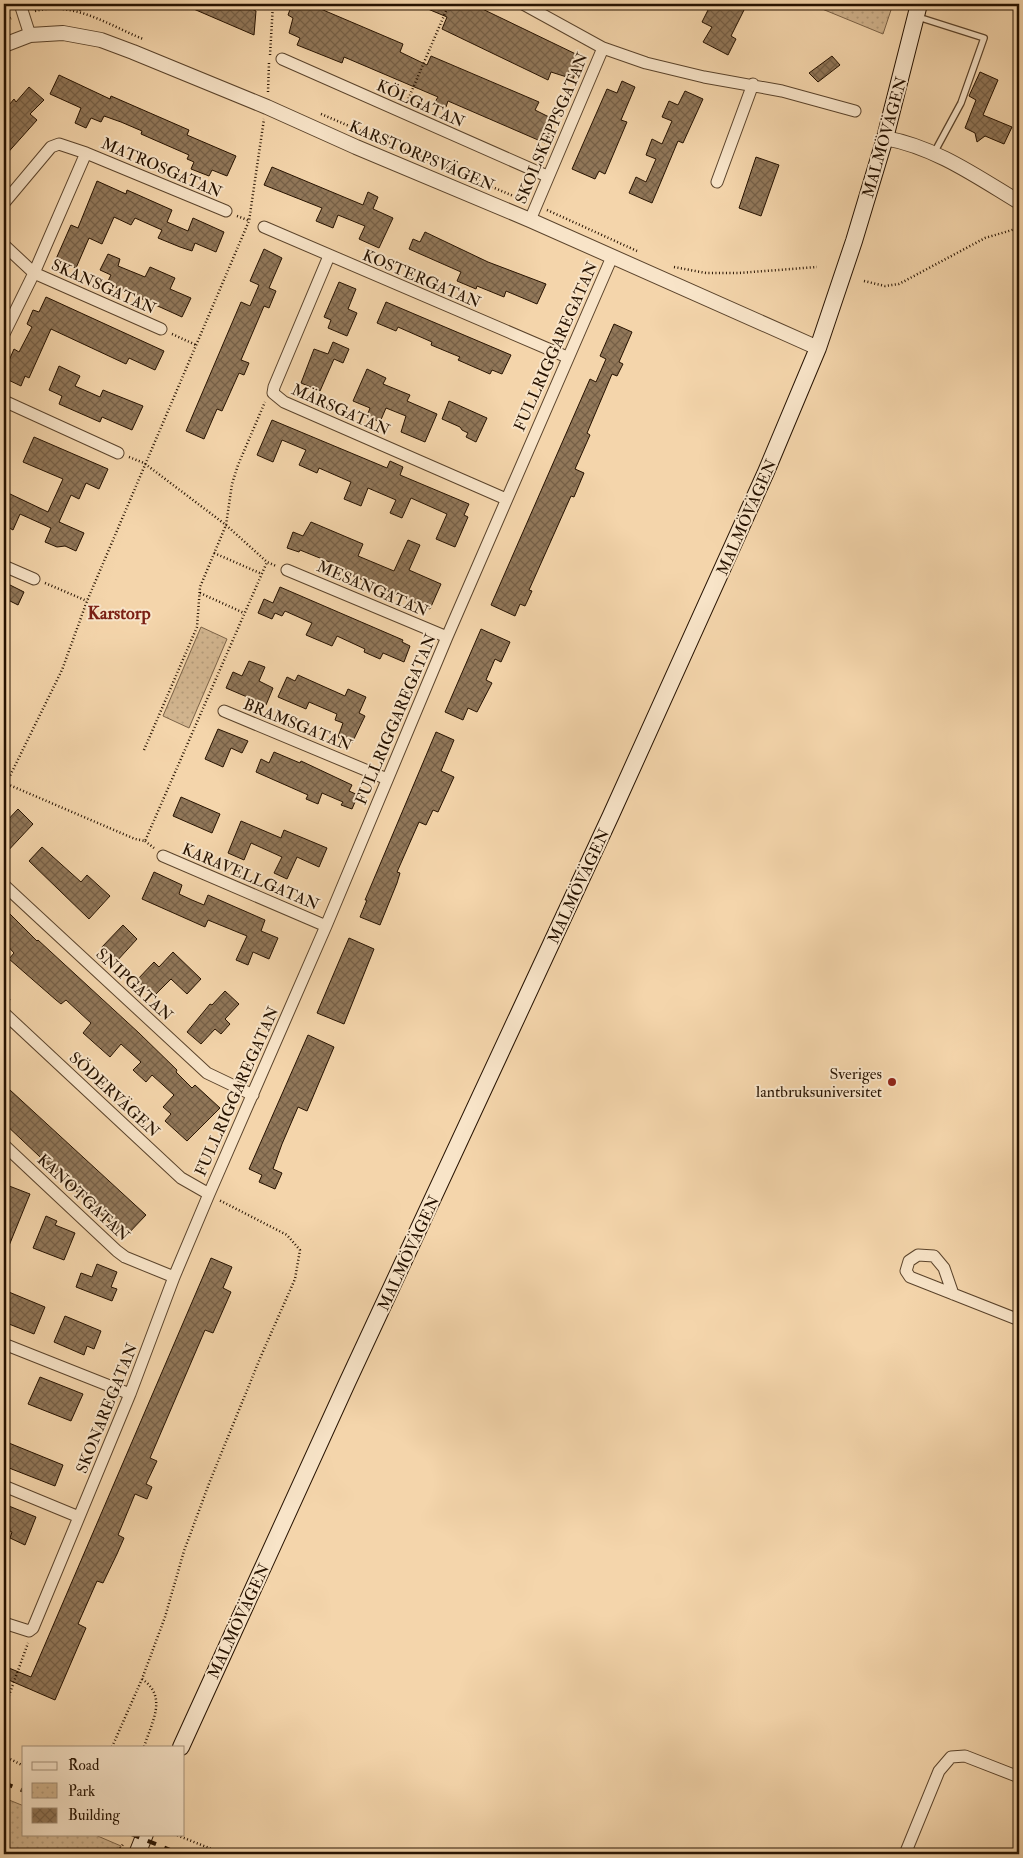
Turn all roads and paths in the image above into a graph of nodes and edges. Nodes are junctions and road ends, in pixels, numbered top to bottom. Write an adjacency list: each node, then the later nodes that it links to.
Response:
1 (20, 4): 12 (street)
2 (48, 4): 9 (path)
3 (76, 4): 10 (path)
4 (273, 4): 17 (path)
5 (449, 4): 19 (path)
6 (524, 4): 14 (street, SKOLSKEPPSGATAN)
7 (832, 4): 8 (path)
8 (851, 4)
9 (46, 8)
10 (81, 10)
11 (918, 10): 20 (main road, MALMÖVÄGEN); 22 (lane)
12 (30, 35): 13 (street, KARSTORPSVÄGEN); 28 (street, KARSTORPSVÄGEN)
13 (4, 45)
14 (603, 48): 16 (street, SKOLSKEPPSGATAN); 23 (street, SKOLSKEPPSGATAN)
15 (282, 60): 19 (street, KÖLGATAN)
16 (753, 84): 18 (street, SKOLSKEPPSGATAN); 24 (street)
17 (267, 92)
18 (856, 111)
19 (403, 113): 23 (street, KÖLGATAN)
20 (885, 138): 22 (street); 39 (main road, MALMÖVÄGEN)
21 (86, 153): 26 (street, MATROSGATAN); 27 (street, MATROSGATAN); 34 (street)
22 (934, 153): 25 (street)
23 (548, 176): 28 (street, SKOLSKEPPSGATAN)
24 (717, 182)
25 (1019, 202)
26 (4, 203)
27 (226, 211): 29 (path)
28 (530, 220): 33 (street, KARSTORPSVÄGEN)
29 (264, 227): 32 (street, KOSTERGATAN)
30 (1019, 228): 35 (path)
31 (4, 245): 34 (street)
32 (329, 256): 40 (street, KOSTERGATAN); 41 (street, MÄRSGATAN)
33 (612, 257): 39 (street, KARSTORPSVÄGEN); 40 (street, FULLRIGGAREGATAN)
34 (34, 274): 36 (street, SKANSGATAN); 37 (street)
35 (864, 281)
36 (161, 329): 38 (path)
37 (4, 334)
38 (196, 345)
39 (818, 348): 79 (main road, MALMÖVÄGEN)
40 (567, 357): 44 (street, FULLRIGGAREGATAN)
41 (274, 393): 44 (street, MÄRSGATAN); 45 (path)
42 (4, 401): 43 (street)
43 (118, 454): 45 (path)
44 (506, 499): 54 (street, FULLRIGGAREGATAN)
45 (226, 525): 46 (path); 49 (path)
46 (214, 553): 49 (path); 51 (path)
47 (4, 566): 50 (street)
48 (287, 570): 54 (street, MESANGATAN)
49 (262, 574): 53 (path)
50 (34, 579): 52 (path)
51 (200, 593): 53 (path); 56 (path)
52 (87, 601)
53 (244, 614): 58 (path)
54 (447, 637): 57 (street, FULLRIGGAREGATAN)
55 (224, 712): 57 (street, BRAMSGATAN)
56 (144, 750)
57 (387, 779): 61 (street, FULLRIGGAREGATAN)
58 (7, 784)
59 (162, 856): 61 (street, KARAVELLGATAN)
60 (4, 885): 63 (street, SNIPGATAN)
61 (326, 926): 63 (street, FULLRIGGAREGATAN)
62 (4, 1013): 65 (street, SÖDERVÄGEN)
63 (252, 1095): 65 (street, FULLRIGGAREGATAN)
64 (4, 1145): 66 (street, KANOTGATAN)
65 (209, 1194): 66 (street, SKONAREGATAN); 75 (path)
66 (174, 1277): 70 (street, SKONAREGATAN)
67 (953, 1294): 68 (street)
68 (1019, 1320)
69 (4, 1344): 70 (street)
70 (130, 1394): 72 (street, SKONAREGATAN)
71 (4, 1486): 72 (street)
72 (79, 1517): 74 (street, SKONAREGATAN)
73 (4, 1623): 74 (street)
74 (29, 1631): 76 (path)
75 (142, 1679): 77 (path); 78 (path)
76 (4, 1709)
77 (112, 1746)
78 (144, 1746)
79 (182, 1746)
80 (4, 1756): 81 (path)
81 (22, 1765)
82 (1019, 1777): 89 (street)
83 (126, 1836): 86 (path)
84 (144, 1836): 87 (main road)
85 (179, 1836): 88 (path)
86 (116, 1854)
87 (137, 1854)
88 (224, 1854)
89 (905, 1854)

